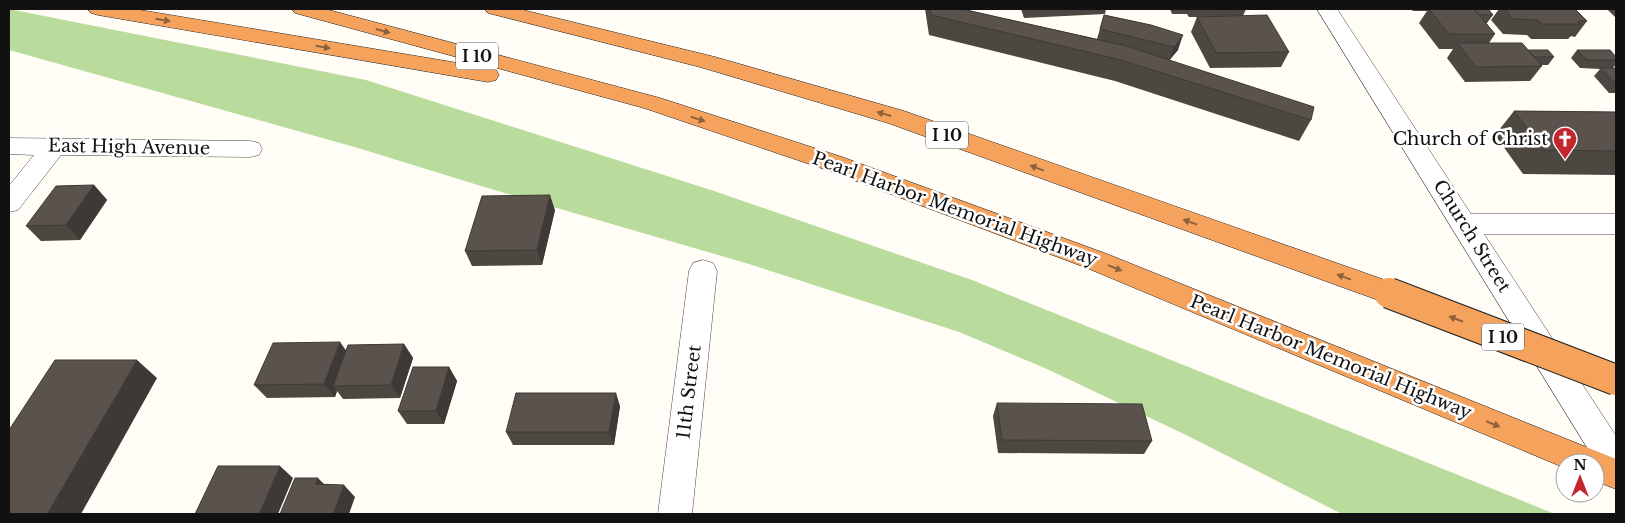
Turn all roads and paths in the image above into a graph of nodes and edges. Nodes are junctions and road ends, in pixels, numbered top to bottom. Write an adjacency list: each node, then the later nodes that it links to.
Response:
1 (98, 9): 5 (highway, one-way to 5)
2 (302, 9): 5 (highway, Pearl Harbor Memorial Highway / I 10, one-way to 5)
3 (495, 9): 13 (highway, I 10, one-way to 3, bridge)
4 (1328, 9): 10 (street, Church Street)
5 (652, 103): 14 (highway, Pearl Harbor Memorial Highway / I 10, one-way to 14)
6 (9, 146): 7 (street, East High Avenue)
7 (54, 147): 8 (street, East High Avenue); 9 (street)
8 (250, 149)
9 (9, 203)
10 (1464, 224): 11 (street); 15 (street, Church Street)
11 (1616, 224)
12 (703, 271): 16 (street, 11th Street)
13 (1616, 380)
14 (1563, 453)
15 (1616, 464)
16 (675, 514)

